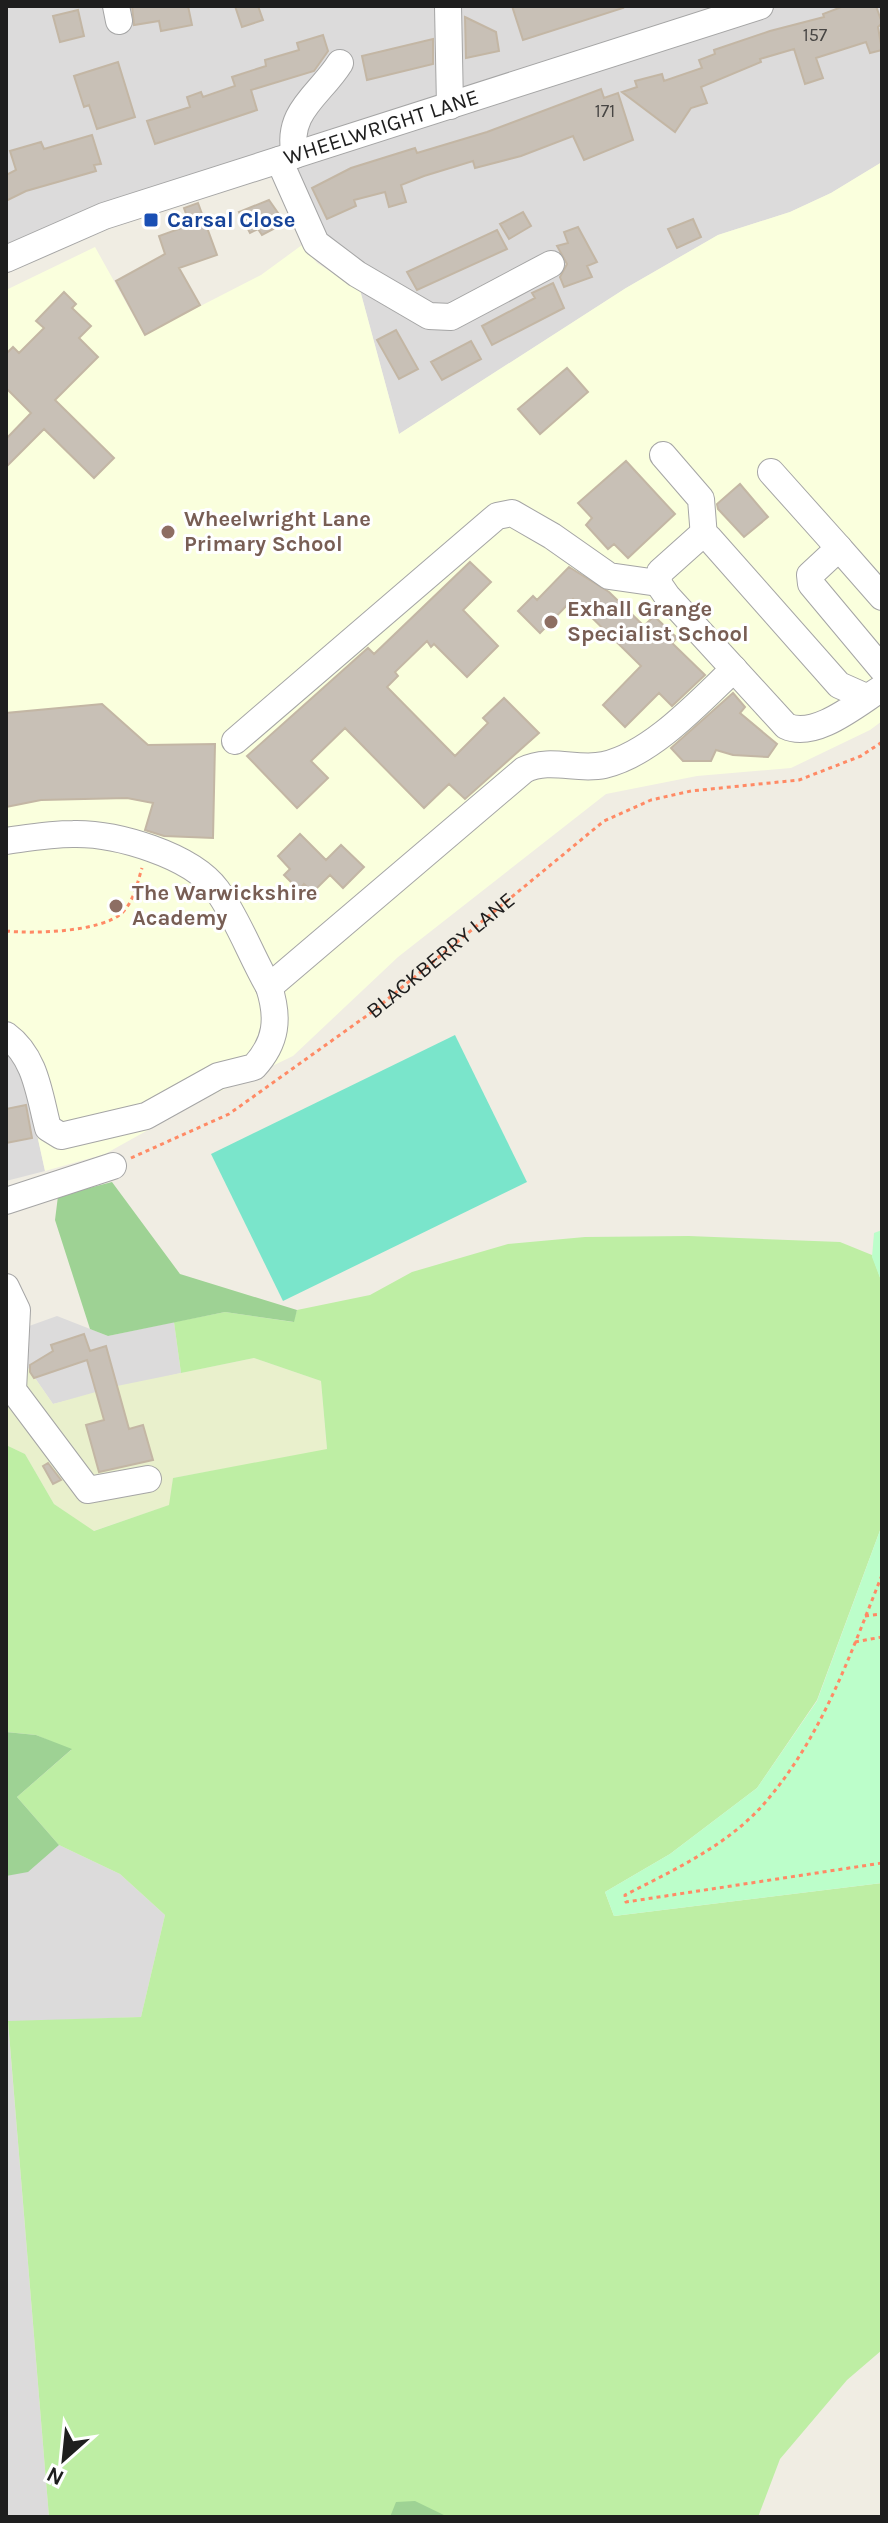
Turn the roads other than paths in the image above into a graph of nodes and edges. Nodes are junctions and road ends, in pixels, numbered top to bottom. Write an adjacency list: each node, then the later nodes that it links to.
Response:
1 (448, 6): 4 (street)
2 (750, 7): 4 (street, WHEELWRIGHT LANE)
3 (340, 63): 5 (street)
4 (450, 106): 5 (street, WHEELWRIGHT LANE)
5 (287, 157): 6 (street, WHEELWRIGHT LANE); 7 (street)
6 (6, 259)
7 (538, 262)
8 (663, 455): 10 (street)
9 (771, 472): 11 (street)
10 (704, 537): 12 (street); 16 (street)
11 (839, 548): 13 (street); 15 (street)
12 (658, 583): 14 (street); 17 (street)
13 (882, 597)
14 (734, 669): 16 (street); 19 (street)
15 (882, 669)
16 (874, 693)
17 (235, 741)
18 (6, 841): 19 (street)
19 (269, 987): 20 (street)
20 (6, 1035)
21 (113, 1166): 22 (street)
22 (6, 1201)
23 (6, 1287): 24 (street)
24 (148, 1479)

